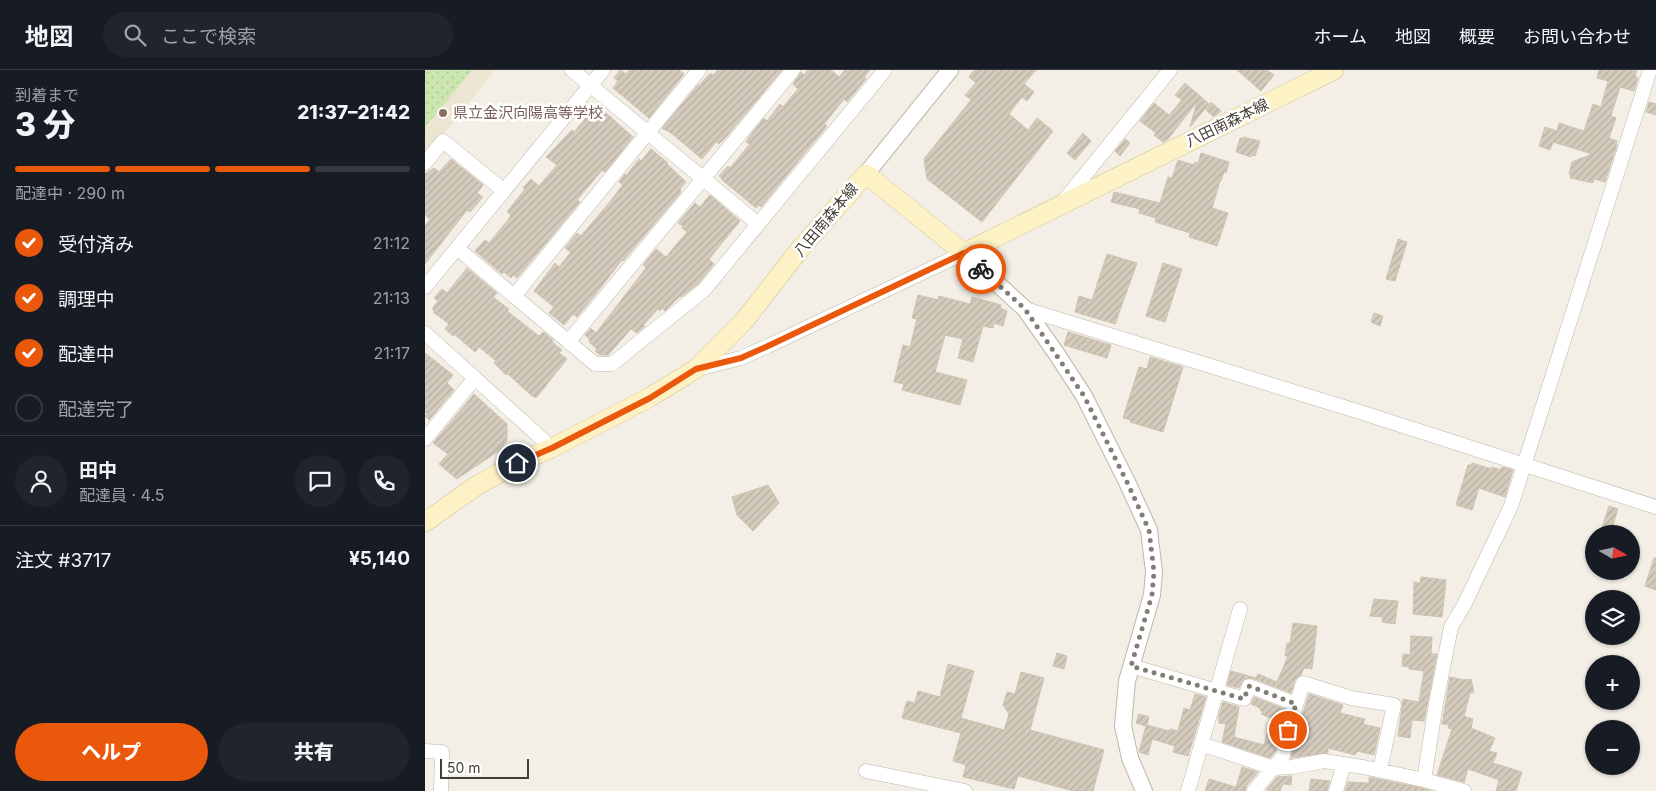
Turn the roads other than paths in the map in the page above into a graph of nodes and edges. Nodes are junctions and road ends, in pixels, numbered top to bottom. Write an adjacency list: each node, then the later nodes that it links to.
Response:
1 (572, 70): 10 (street)
2 (603, 70): 10 (street)
3 (699, 70): 11 (street)
4 (793, 70): 14 (street)
5 (885, 70): 17 (street)
6 (950, 70): 13 (street)
7 (1170, 70): 16 (street)
8 (1334, 70): 16 (main road, 八田南森本線)
9 (1650, 70): 29 (street)
10 (591, 85): 11 (street); 15 (street)
11 (648, 132): 14 (street); 21 (street)
12 (425, 163): 15 (street)
13 (866, 174): 19 (main road, 八田南森本線); 25 (main road, 八田南森本線)
14 (703, 178): 17 (street); 24 (street)
15 (504, 191): 18 (street)
16 (1060, 205): 19 (main road, 八田南森本線)
17 (758, 224): 24 (street)
18 (457, 248): 20 (street); 21 (street)
19 (964, 253): 22 (street); 25 (street)
20 (425, 287)
21 (513, 296): 24 (street)
22 (1025, 309): 29 (street); 33 (street)
23 (425, 333): 26 (street)
24 (568, 342)
25 (696, 369): 28 (main road, 八田南森本線)
26 (475, 378): 27 (street); 28 (street)
27 (426, 434)
28 (552, 448): 31 (main road, 八田南森本線)
29 (1523, 464): 30 (street); 42 (street)
30 (1656, 507)
31 (425, 522)
32 (1240, 609): 34 (street)
33 (1131, 666): 34 (street); 45 (street)
34 (1216, 691): 35 (street); 36 (street)
35 (1296, 704): 39 (street); 40 (street)
36 (1201, 744): 39 (street); 46 (street)
37 (425, 751): 43 (street)
38 (1344, 764): 39 (street); 40 (street); 48 (street)
39 (1274, 768): 47 (street)
40 (1380, 770): 42 (street)
41 (866, 771): 44 (street)
42 (1424, 780): 49 (street)
43 (441, 791)
44 (965, 791)
45 (1144, 791)
46 (1187, 791)
47 (1254, 791)
48 (1336, 791)
49 (1464, 791)

